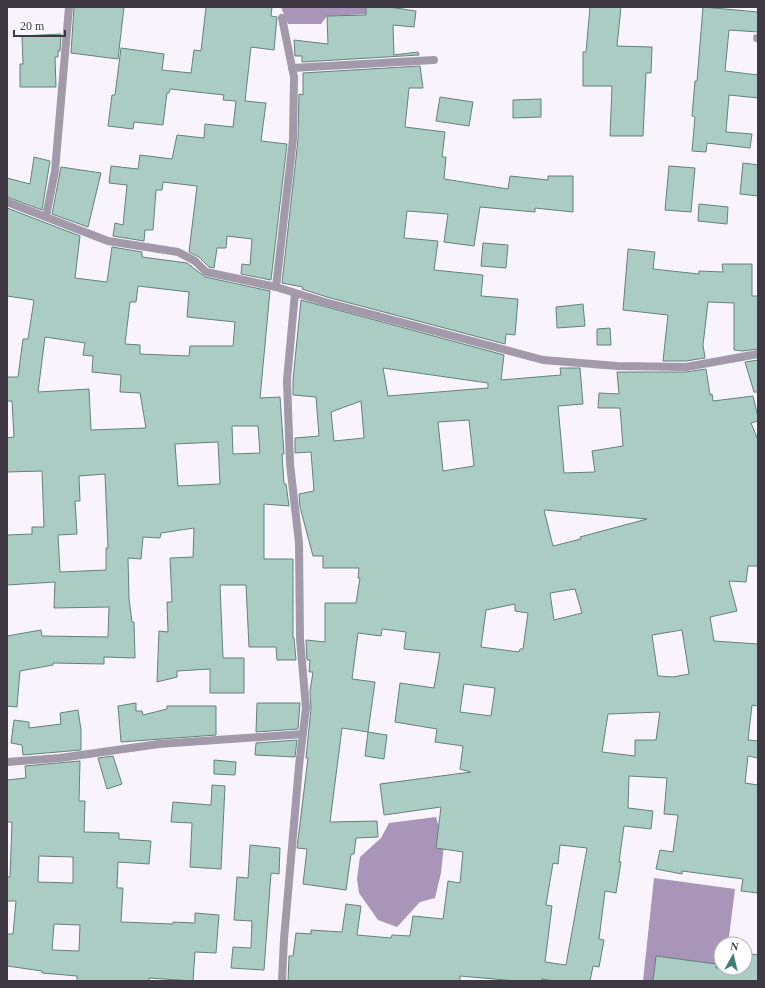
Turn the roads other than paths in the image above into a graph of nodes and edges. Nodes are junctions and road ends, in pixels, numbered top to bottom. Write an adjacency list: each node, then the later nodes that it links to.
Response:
1 (68, 7): 6 (street)
2 (282, 18): 4 (street)
3 (434, 60): 4 (street)
4 (292, 68): 7 (street)
5 (7, 202): 6 (street)
6 (46, 216): 7 (street)
7 (276, 287): 8 (street)
8 (295, 293): 9 (street); 10 (street)
9 (758, 354)
10 (303, 734): 11 (street); 12 (street)
11 (7, 762)
12 (282, 981)

